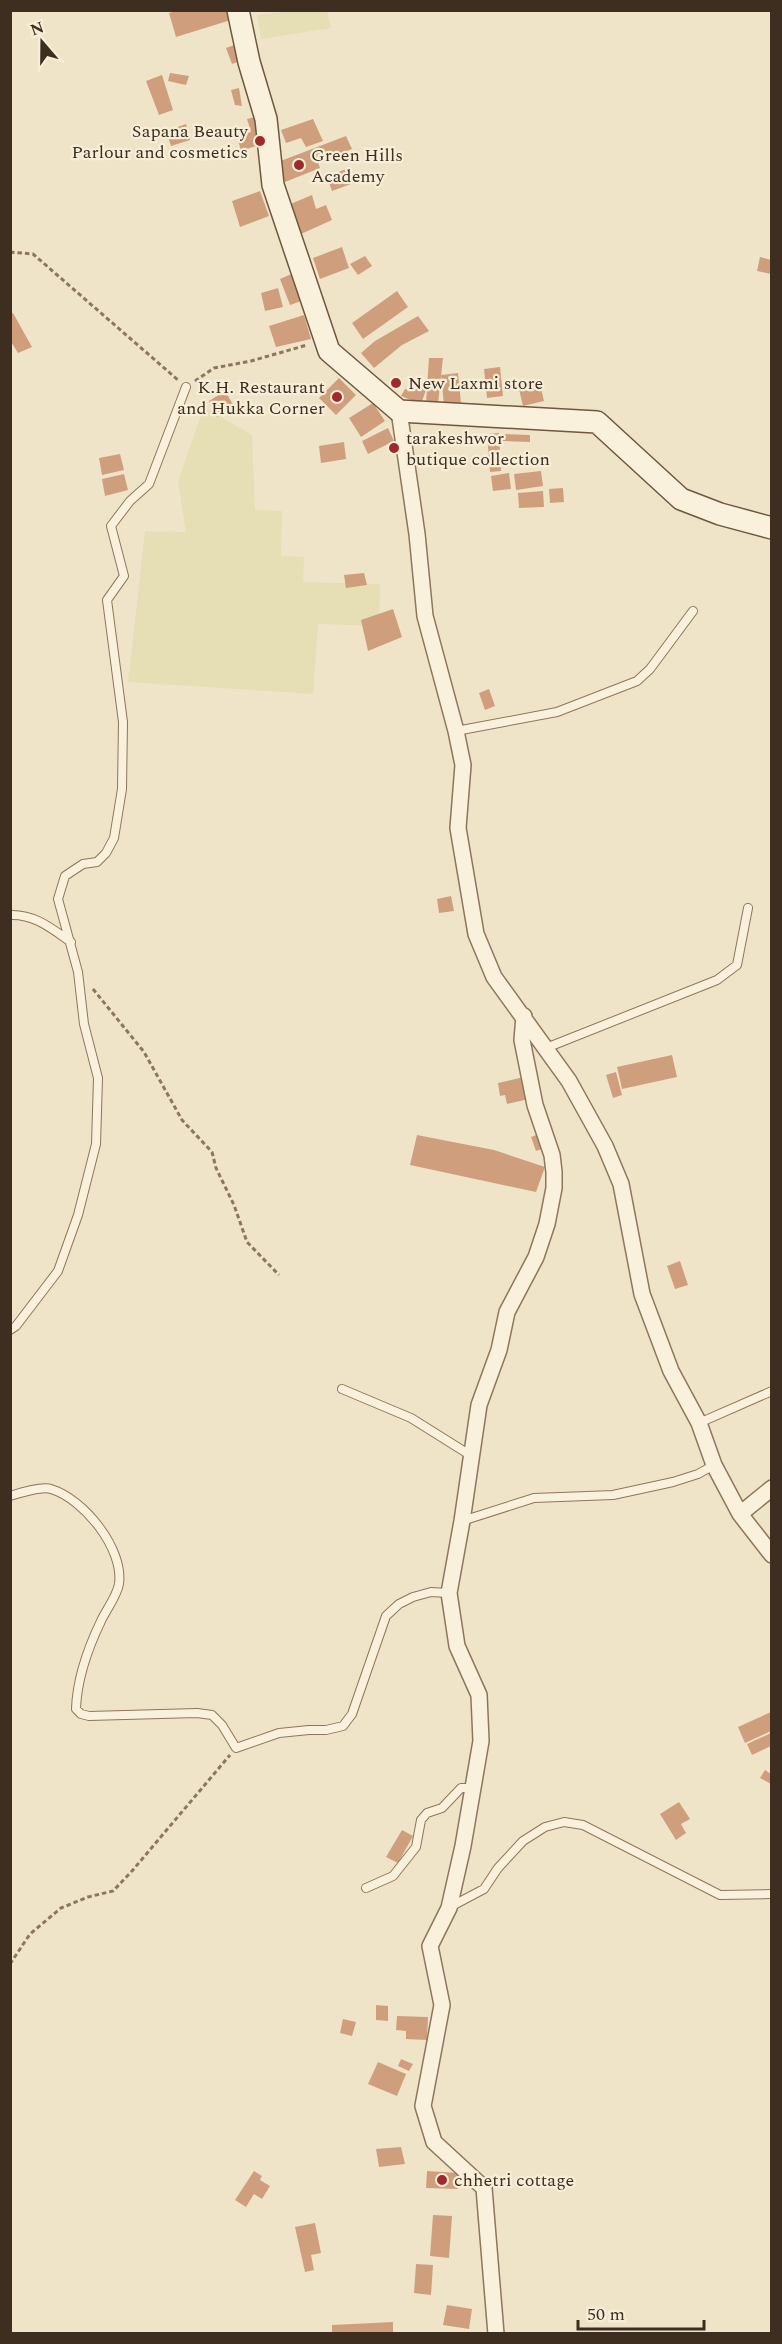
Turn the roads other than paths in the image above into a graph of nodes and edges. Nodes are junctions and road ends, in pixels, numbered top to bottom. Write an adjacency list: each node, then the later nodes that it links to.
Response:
1 (238, 10): 3 (street)
2 (186, 387): 9 (lane)
3 (399, 411): 4 (street); 6 (street)
4 (771, 528)
5 (693, 611): 6 (lane)
6 (456, 731): 10 (street)
7 (748, 908): 11 (lane)
8 (10, 915): 9 (lane)
9 (71, 942): 12 (lane)
10 (524, 1016): 11 (street); 16 (street)
11 (546, 1048): 15 (street)
12 (10, 1330)
13 (342, 1389): 16 (lane)
14 (771, 1391): 15 (lane)
15 (699, 1423): 17 (street)
16 (470, 1455): 21 (street)
17 (714, 1465): 20 (street); 21 (lane)
18 (771, 1488): 20 (street)
19 (10, 1496): 23 (lane)
20 (740, 1514): 22 (street)
21 (462, 1521): 23 (street)
22 (771, 1555)
23 (449, 1593): 24 (street)
24 (473, 1788): 25 (lane); 27 (street)
25 (366, 1888)
26 (771, 1894): 27 (lane)
27 (449, 1908): 28 (street)
28 (496, 2334)

